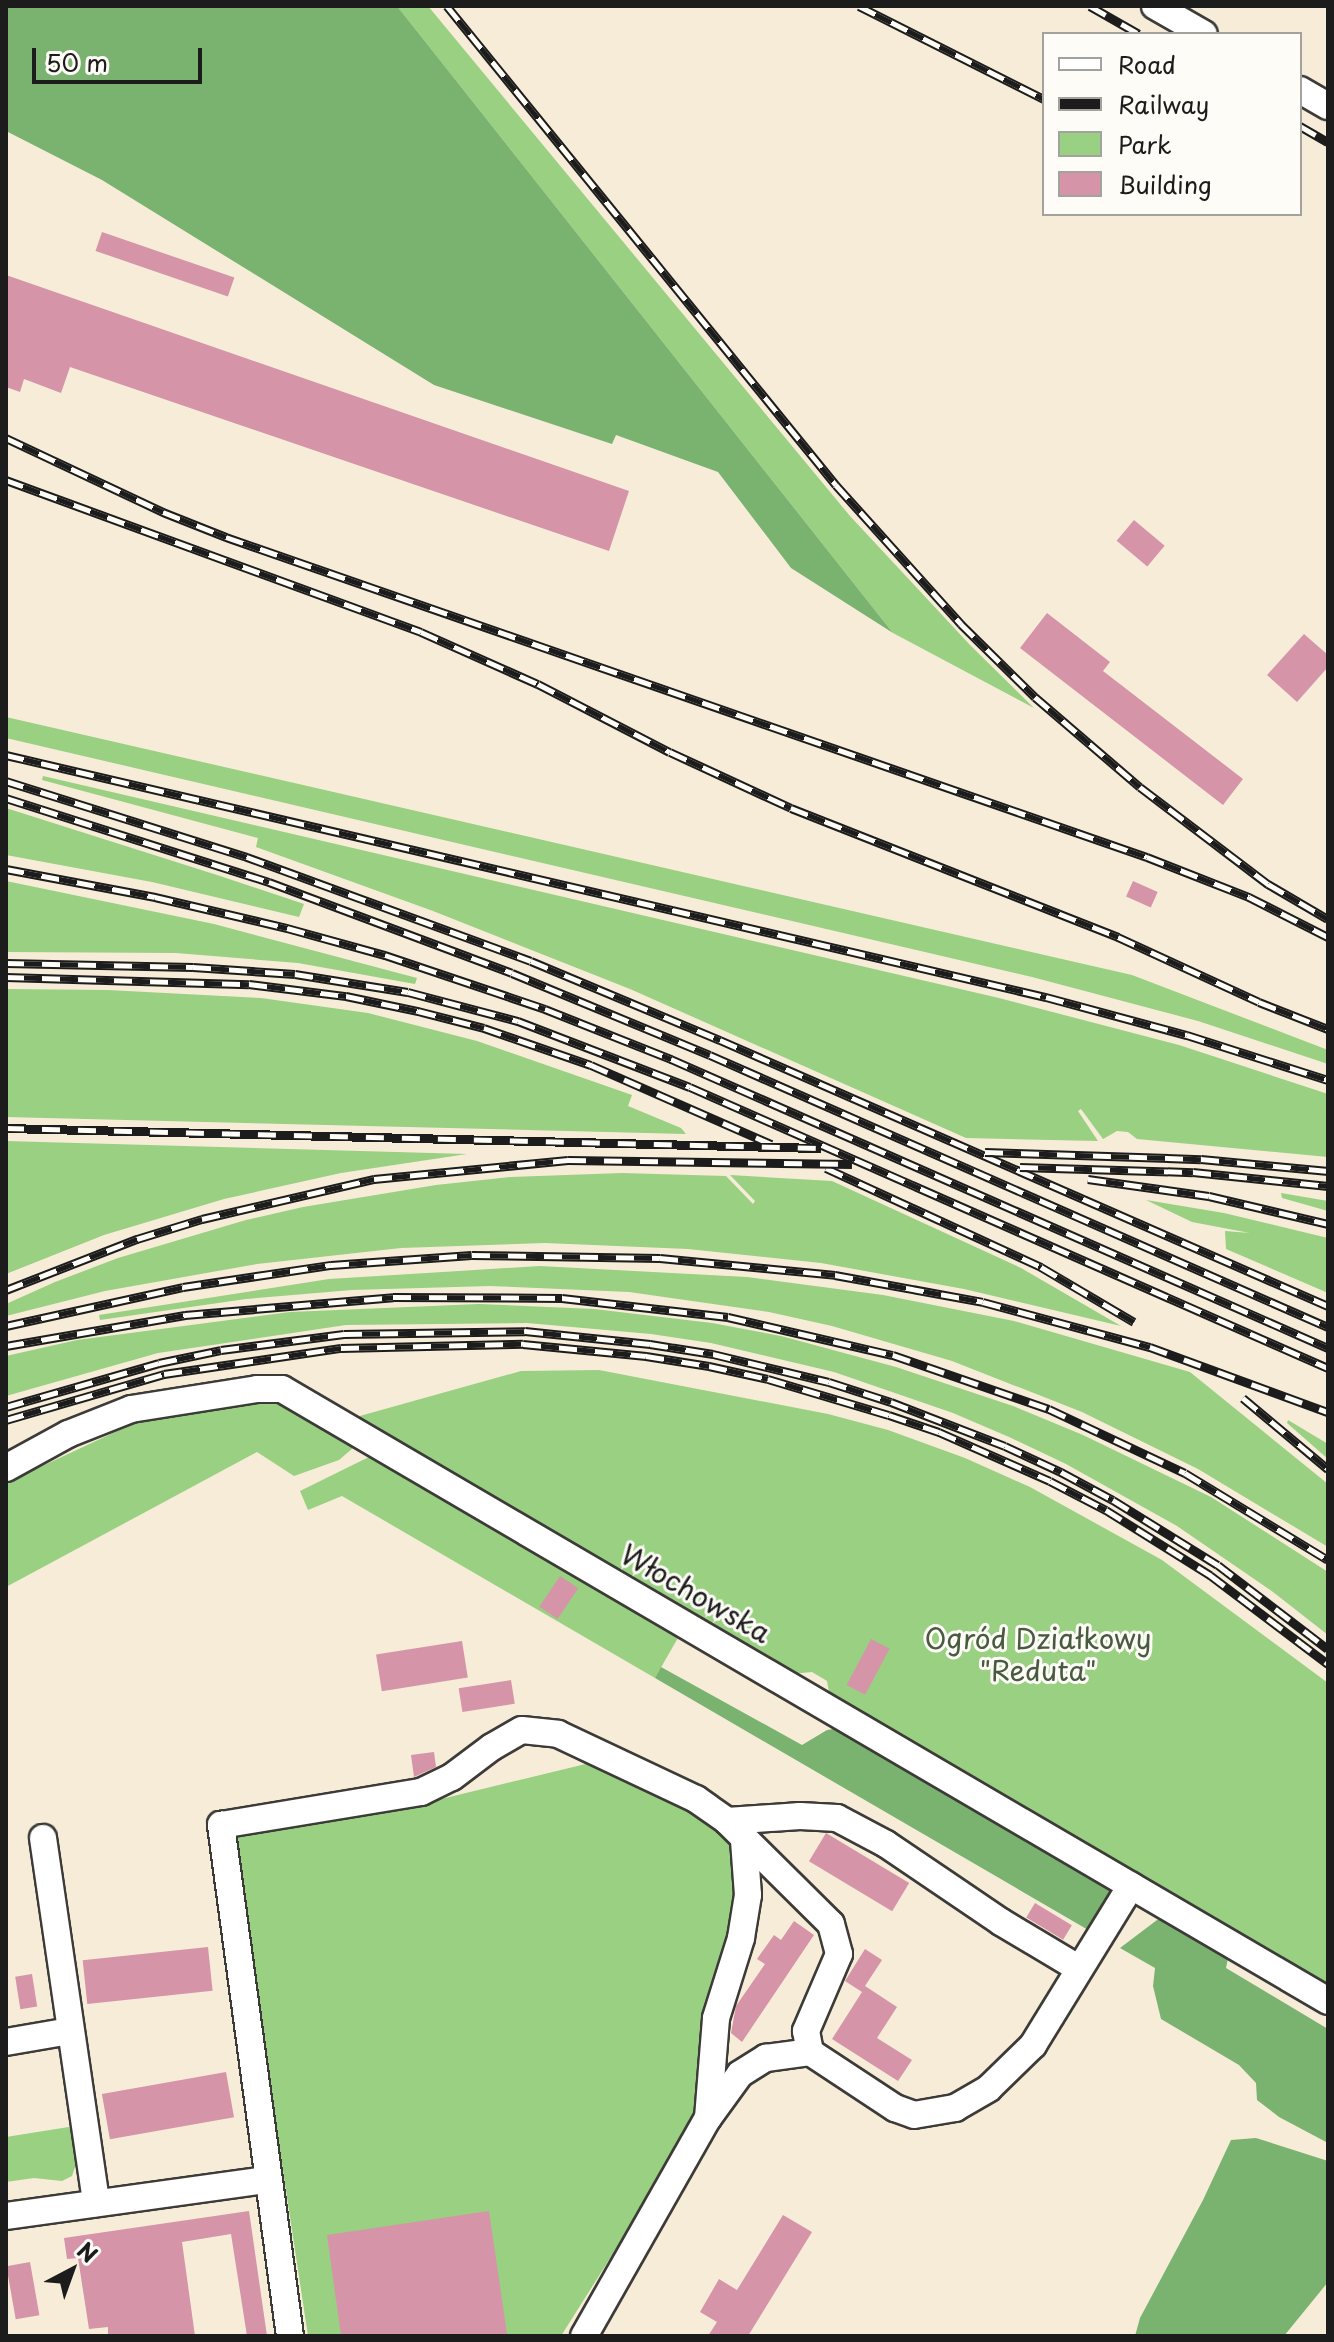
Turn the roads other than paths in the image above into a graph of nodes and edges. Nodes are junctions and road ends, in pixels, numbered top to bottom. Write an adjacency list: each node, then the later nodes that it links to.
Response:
1 (1155, 6): 2 (street)
2 (1200, 32)
3 (1302, 91): 4 (street)
4 (1328, 106)
5 (6, 1468): 8 (street, Włochowska)
6 (736, 1830): 9 (street); 13 (street); 14 (street); 15 (street)
7 (43, 1838): 11 (street)
8 (1131, 1886): 9 (street); 10 (street, Włochowska)
9 (1078, 1968): 13 (street)
10 (1328, 2001)
11 (70, 2031): 12 (street); 16 (street)
12 (6, 2042)
13 (810, 2052): 14 (street)
14 (708, 2118): 19 (street)
15 (267, 2180): 16 (street); 18 (street)
16 (96, 2203): 17 (street)
17 (6, 2216)
18 (290, 2336)
19 (584, 2336)

